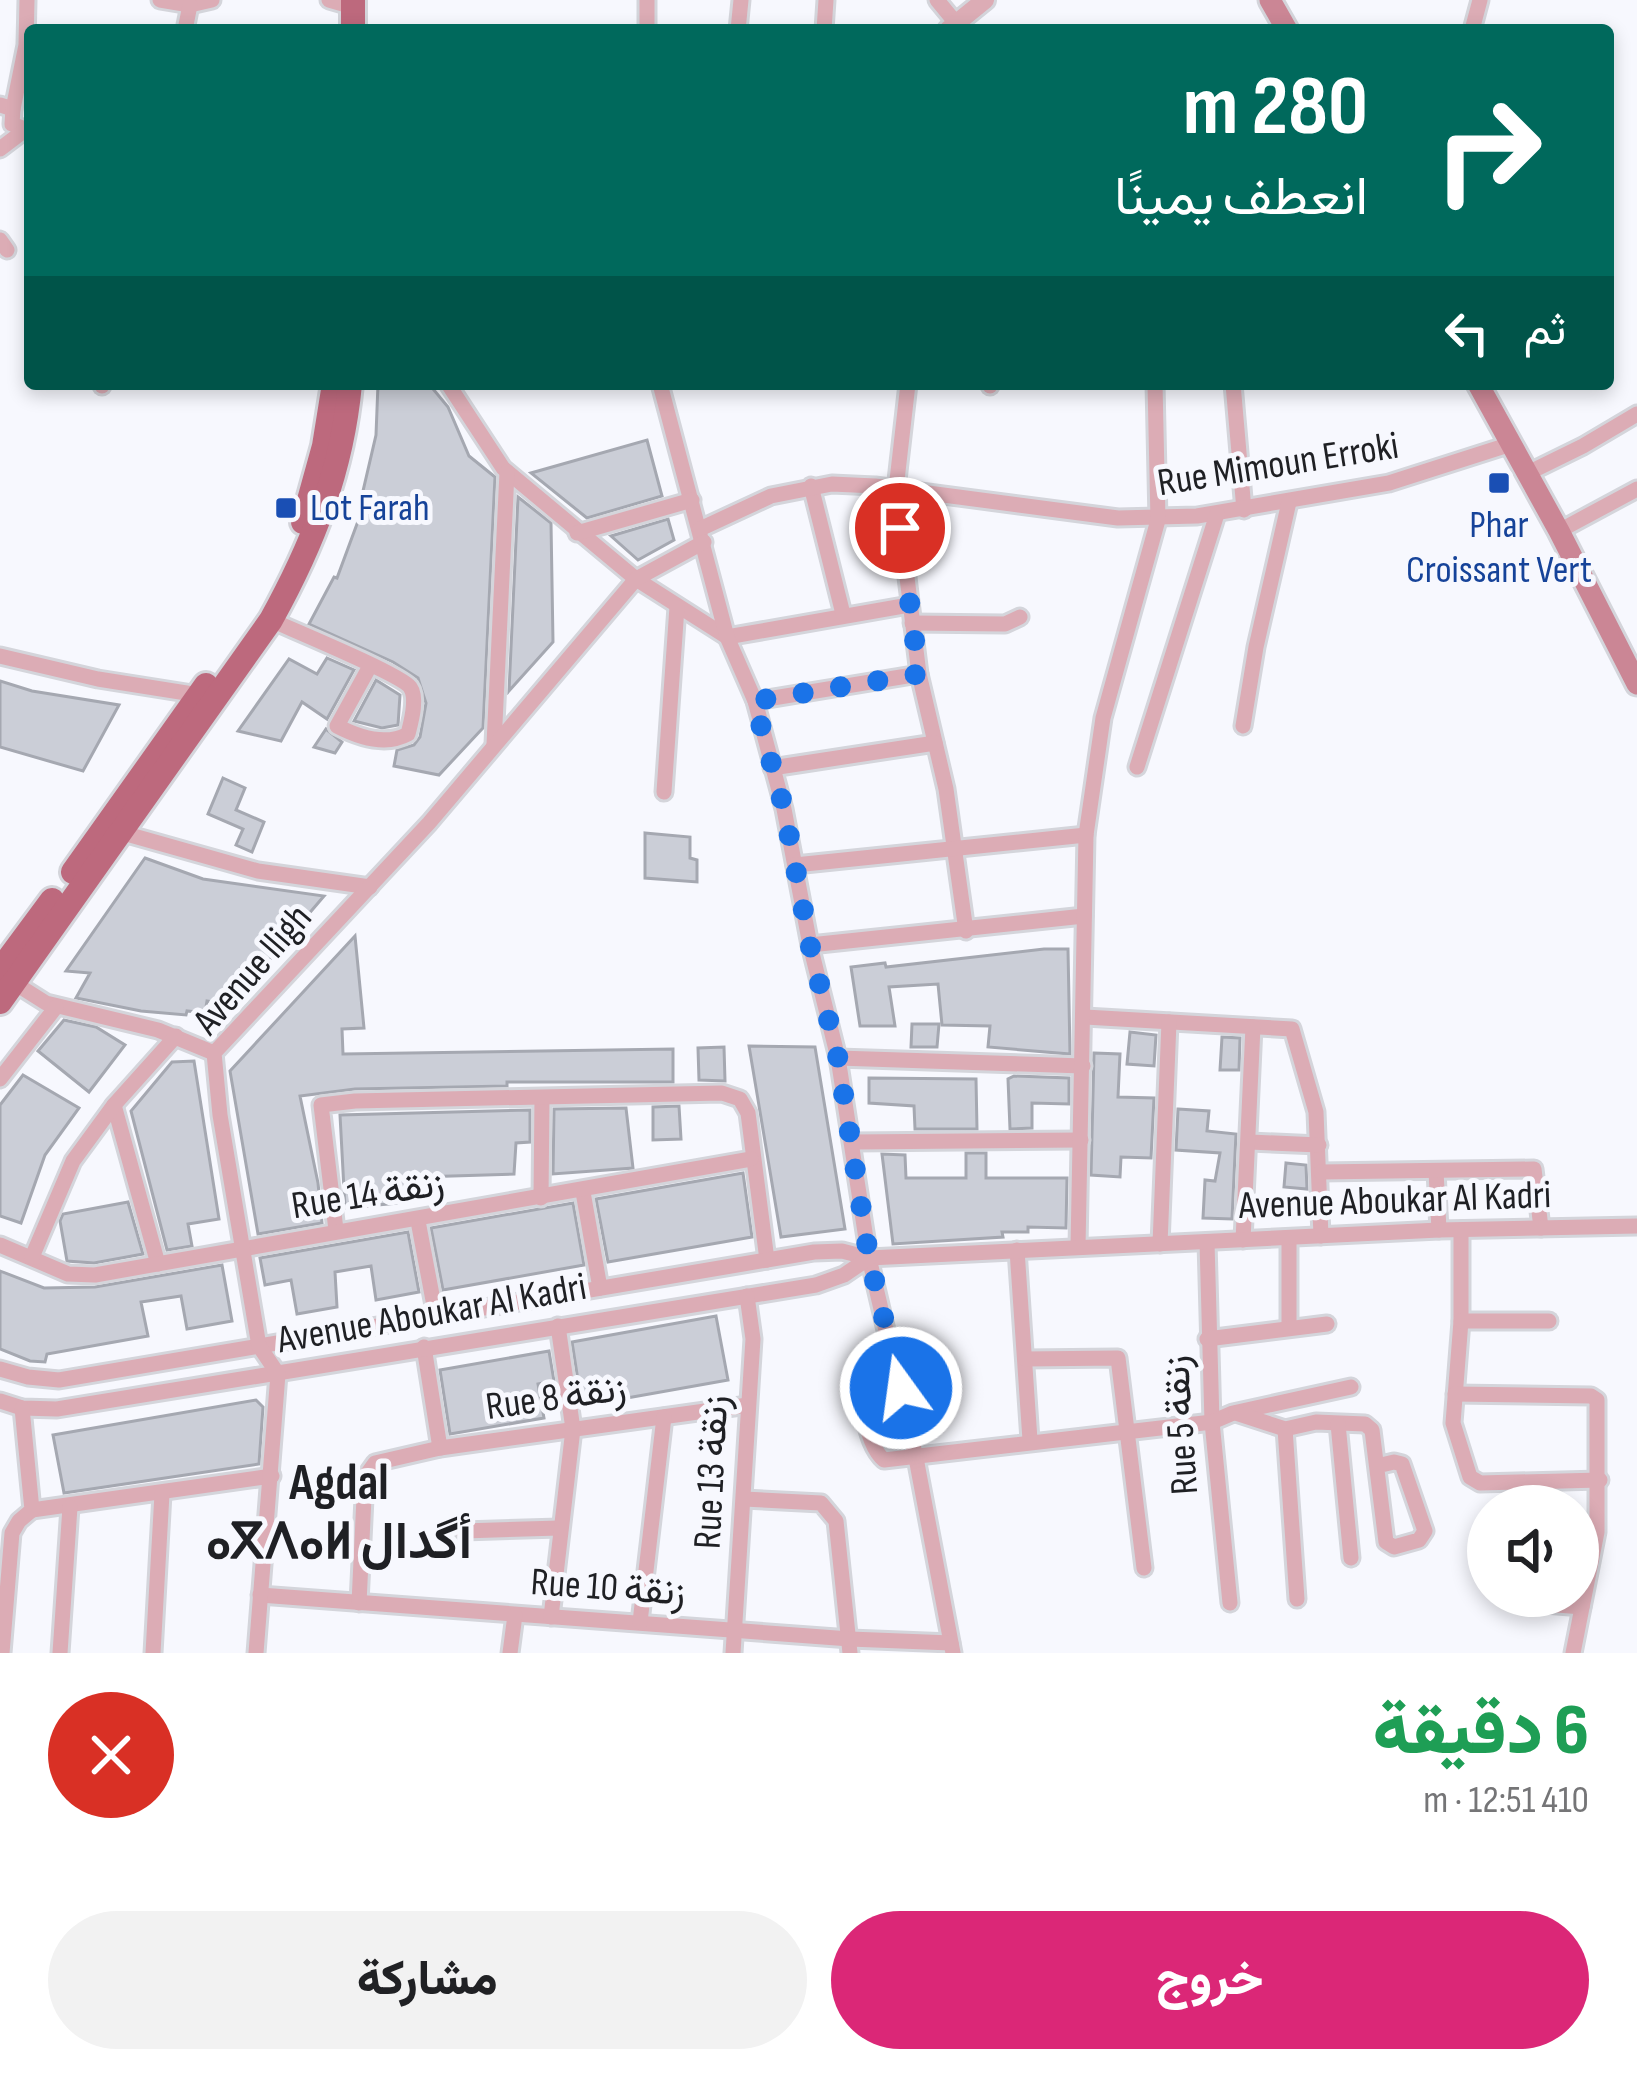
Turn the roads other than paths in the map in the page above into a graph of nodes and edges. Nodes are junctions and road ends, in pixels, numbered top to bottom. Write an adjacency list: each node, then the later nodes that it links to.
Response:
1 (160, 0): 4 (street)
2 (212, 0): 4 (street)
3 (985, 0): 6 (street)
4 (190, 5): 5 (street)
5 (186, 24)
6 (956, 24)
7 (24, 61): 8 (street)
8 (6, 107): 9 (street)
9 (24, 130)
10 (333, 390): 46 (main road)
11 (349, 390): 38 (main road)
12 (452, 390): 20 (street)
13 (662, 390): 25 (street)
14 (907, 390): 23 (street)
15 (1155, 390): 29 (street)
16 (1234, 390): 27 (street)
17 (1481, 390): 19 (main road)
18 (1637, 414): 21 (street)
19 (1511, 444): 21 (main road); 26 (street, Rue Mimoun Erroki)
20 (507, 472): 31 (street); 50 (street)
21 (1528, 473): 30 (main road)
22 (811, 486): 23 (street, Rue Mimoun Erroki); 32 (street, Rue Mimoun Erroki); 36 (street)
23 (896, 489): 29 (street, Rue Mimoun Erroki); 34 (street)
24 (1637, 489): 30 (street)
25 (692, 500): 31 (street); 32 (street)
26 (1289, 502): 27 (street, Rue Mimoun Erroki); 48 (street)
27 (1244, 510): 28 (street, Rue Mimoun Erroki)
28 (1216, 514): 29 (street, Rue Mimoun Erroki); 52 (street)
29 (1158, 520): 55 (street)
30 (1559, 531): 41 (main road)
31 (577, 533): 33 (street)
32 (702, 536): 33 (street, Avenue Iligh); 40 (street)
33 (636, 578): 35 (street); 50 (street, Avenue Iligh)
34 (909, 604): 36 (street); 39 (street)
35 (677, 607): 40 (street); 53 (street)
36 (843, 614): 40 (street)
37 (1020, 616): 39 (street)
38 (271, 620): 43 (street); 54 (main road)
39 (912, 623): 44 (street)
40 (727, 637): 47 (street)
41 (1628, 645): 45 (main road)
42 (0, 656): 46 (street)
43 (370, 666): 43 (street)
44 (919, 674): 47 (street); 49 (street)
45 (1637, 684)
46 (199, 695): 54 (main road)
47 (754, 701): 51 (street)
48 (1243, 726)
49 (935, 743): 51 (street); 56 (street)
50 (494, 744): 58 (street, Avenue Iligh)
51 (772, 767): 57 (street)
52 (1137, 767)
53 (664, 792)
54 (113, 829): 58 (street); 62 (main road)
55 (1086, 835): 56 (street); 59 (street)
56 (954, 848): 57 (street); 60 (street)
57 (795, 865): 61 (street)
58 (370, 887): 68 (street, Avenue Iligh)
59 (1084, 916): 60 (street); 64 (street)
60 (966, 931): 61 (street)
61 (810, 945): 69 (street)
62 (3, 982): 63 (street)
63 (56, 1006): 67 (street); 71 (street)
64 (1085, 1017): 65 (street); 70 (street)
65 (1169, 1022): 66 (street); 93 (street)
66 (1253, 1027): 76 (street); 77 (street)
67 (176, 1036): 68 (street); 73 (street)
68 (214, 1052): 96 (street, Avenue Iligh)
69 (838, 1058): 70 (street); 75 (street)
70 (1083, 1066): 74 (street)
71 (0, 1079)
72 (542, 1098): 78 (street); 82 (street); 86 (street)
73 (114, 1105): 98 (street); 101 (street)
74 (1081, 1140): 75 (street); 95 (street)
75 (854, 1142): 99 (street)
76 (1250, 1142): 77 (street); 91 (street)
77 (1319, 1145): 80 (street)
78 (751, 1159): 81 (street, Rue 14 زنقة); 100 (street)
79 (1436, 1171): 80 (street); 85 (street); 87 (street)
80 (1321, 1172): 89 (street)
81 (583, 1192): 82 (street, Rue 14 زنقة); 102 (street)
82 (542, 1198): 83 (street, Rue 14 زنقة)
83 (418, 1220): 86 (street, Rue 14 زنقة); 104 (street)
84 (1637, 1226): 85 (street, Avenue Aboukar Al Kadri)
85 (1541, 1228): 88 (street, Avenue Aboukar Al Kadri)
86 (336, 1230): 96 (street, Rue 14 زنقة)
87 (1439, 1230): 88 (street, Avenue Aboukar Al Kadri); 89 (street, Avenue Aboukar Al Kadri)
88 (1461, 1230): 105 (street)
89 (1321, 1236): 90 (street, Avenue Aboukar Al Kadri)
90 (1289, 1238): 91 (street, Avenue Aboukar Al Kadri); 109 (street)
91 (1243, 1240): 92 (street, Avenue Aboukar Al Kadri)
92 (1207, 1242): 93 (street, Avenue Aboukar Al Kadri); 110 (street, Rue 5 زنقة)
93 (1160, 1244): 95 (street, Avenue Aboukar Al Kadri)
94 (0, 1245): 98 (street, Rue 14 زنقة)
95 (1078, 1247): 97 (street, Avenue Aboukar Al Kadri)
96 (245, 1250): 101 (street, Rue 14 زنقة); 111 (street, Avenue Iligh)
97 (1017, 1250): 99 (street, Avenue Aboukar Al Kadri); 114 (street)
98 (32, 1257): 101 (street, Rue 14 زنقة)
99 (869, 1258): 100 (street, Avenue Aboukar Al Kadri); 103 (street, Avenue Aboukar Al Kadri); 113 (street)
100 (767, 1260): 102 (street, Avenue Aboukar Al Kadri)
101 (158, 1264)
102 (600, 1288): 104 (street, Avenue Aboukar Al Kadri)
103 (747, 1296): 108 (street, Avenue Aboukar Al Kadri); 120 (street, Rue 13 زنقة)
104 (436, 1316): 111 (street, Avenue Aboukar Al Kadri)
105 (1461, 1321): 106 (street); 118 (street)
106 (1549, 1322)
107 (1327, 1324): 109 (street)
108 (558, 1326): 112 (street, Avenue Aboukar Al Kadri); 126 (street)
109 (1289, 1327): 110 (street)
110 (1208, 1340): 124 (street, Rue 5 زنقة)
111 (259, 1346): 115 (street, Avenue Aboukar Al Kadri); 116 (street, Avenue Iligh)
112 (424, 1347): 116 (street, Avenue Aboukar Al Kadri); 130 (street)
113 (894, 1358): 131 (street); 131 (street)
114 (1025, 1359): 128 (street); 129 (street)
115 (0, 1369)
116 (278, 1374): 121 (street, Avenue Aboukar Al Kadri); 133 (street)
117 (1352, 1387): 122 (street)
118 (1455, 1394): 134 (street); 134 (street)
119 (0, 1401): 121 (street, Avenue Aboukar Al Kadri)
120 (748, 1405): 123 (street, Rue 8 زنقة); 137 (street, Rue 13 زنقة)
121 (22, 1408): 139 (street)
122 (1234, 1413): 124 (street); 127 (street)
123 (664, 1417): 126 (street, Rue 8 زنقة); 152 (street)
124 (1212, 1422): 128 (street); 148 (street, Rue 5 زنقة)
125 (1338, 1424): 127 (street); 132 (street); 142 (street)
126 (573, 1429): 130 (street, Rue 8 زنقة); 140 (street)
127 (1285, 1429): 146 (street)
128 (1128, 1432): 129 (street); 143 (street)
129 (1030, 1440): 131 (street)
130 (440, 1448): 147 (street, Rue 8 زنقة)
131 (916, 1458): 155 (street)
132 (1377, 1466): 132 (street)
133 (272, 1476): 135 (street); 144 (street)
134 (1600, 1480): 136 (street)
135 (162, 1494): 138 (street); 158 (street)
136 (1599, 1497)
137 (744, 1499): 153 (street, Rue 13 زنقة); 154 (street)
138 (70, 1507): 139 (street); 157 (street)
139 (32, 1510): 145 (street)
140 (559, 1528): 141 (street); 150 (street)
141 (464, 1532)
142 (1351, 1558)
143 (1144, 1568)
144 (260, 1595): 147 (street, Rue 10 زنقة); 159 (street)
145 (3, 1596): 156 (street)
146 (1297, 1599)
147 (359, 1603): 149 (street, Rue 10 زنقة)
148 (1230, 1603)
149 (515, 1615): 150 (street, Rue 10 زنقة); 160 (street)
150 (551, 1617): 152 (street, Rue 10 زنقة)
151 (1580, 1617): 162 (street)
152 (640, 1622): 153 (street, Rue 10 زنقة)
153 (735, 1630): 154 (street, Rue 10 زنقة); 161 (street, Rue 13 زنقة)
154 (850, 1646): 155 (street, Rue 10 زنقة)
155 (952, 1648)
156 (2, 1653)
157 (60, 1653)
158 (153, 1653)
159 (256, 1653)
160 (510, 1653)
161 (733, 1653)
162 (1573, 1653)

